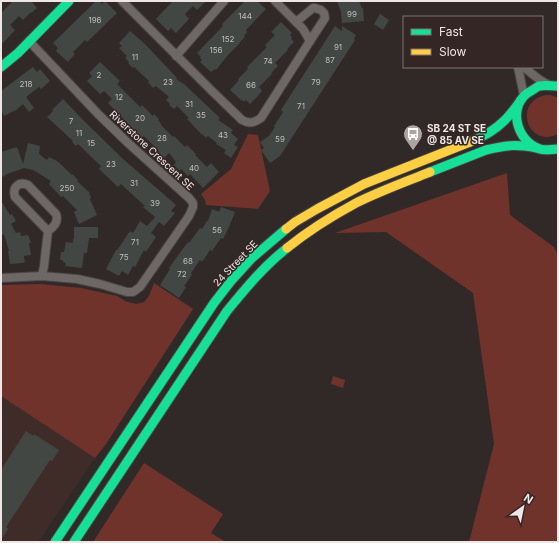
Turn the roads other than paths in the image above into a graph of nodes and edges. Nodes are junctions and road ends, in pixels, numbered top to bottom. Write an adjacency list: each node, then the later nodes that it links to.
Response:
1 (68, 1): 6 (main road)
2 (122, 1): 8 (street)
3 (224, 1): 8 (street)
4 (275, 1): 5 (street)
5 (296, 22): 7 (street); 7 (street)
6 (29, 40): 9 (main road); 18 (street, Riverstone Crescent SE)
7 (310, 41): 8 (street)
8 (176, 56)
9 (1, 67)
10 (518, 68): 13 (street)
11 (525, 68): 12 (street)
12 (556, 86): 13 (main road)
13 (522, 98): 14 (main road); 20 (main road, 24 Street SE)
14 (537, 148): 15 (main road); 21 (main road)
15 (555, 149): 16 (main road)
16 (558, 158)
17 (48, 231): 17 (street); 18 (street)
18 (42, 276): 19 (street, Riverstone Crescent SE)
19 (1, 278)
20 (55, 542)
21 (74, 542)

